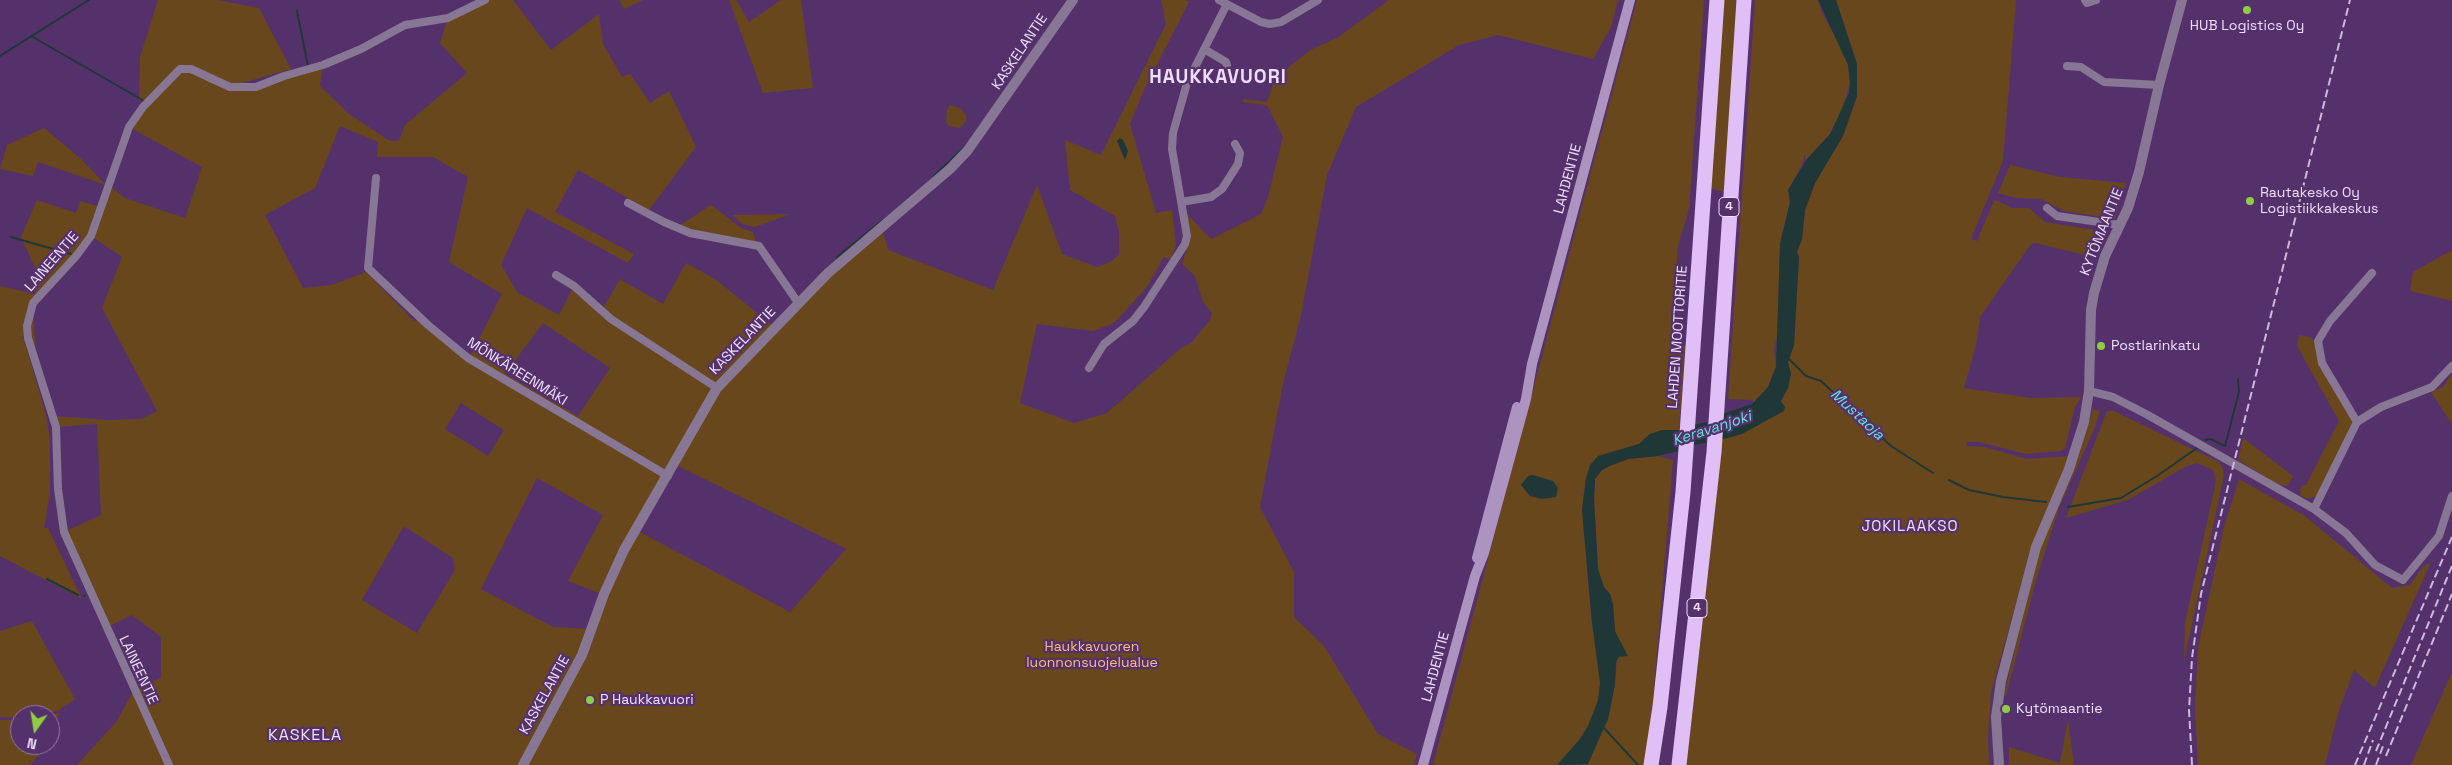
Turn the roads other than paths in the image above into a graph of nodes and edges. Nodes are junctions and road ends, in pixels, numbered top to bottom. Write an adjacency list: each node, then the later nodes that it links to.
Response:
1 (485, 0): 33 (street, LAINEENTIE)
2 (1073, 0): 24 (street, KASKELANTIE)
3 (1219, 0): 11 (street)
4 (1318, 0): 11 (street)
5 (1630, 0): 35 (main road, LAHDENTIE)
6 (1717, 0): 36 (highway, LAHDEN MOOTTORITIE / 4)
7 (1744, 0): 37 (highway, 4)
8 (2085, 0): 9 (street)
9 (2096, 0)
10 (2182, 0): 15 (street, KYTÖMAANTIE)
11 (1227, 4): 12 (street)
12 (1204, 49): 13 (street); 18 (street)
13 (1227, 65)
14 (2066, 66): 15 (street)
15 (2159, 85): 21 (street, KYTÖMAANTIE)
16 (1235, 144): 18 (street)
17 (376, 178): 30 (street, MÖNKÄREENMÄKI)
18 (1181, 202): 26 (street)
19 (628, 203): 24 (street)
20 (2047, 208): 21 (street)
21 (2120, 225): 28 (street, KYTÖMAANTIE)
22 (2372, 273): 29 (street)
23 (556, 275): 27 (street)
24 (799, 304): 27 (street, KASKELANTIE)
25 (2452, 366): 29 (street)
26 (1089, 368)
27 (717, 388): 30 (street, KASKELANTIE)
28 (2089, 391): 32 (street); 38 (street, KYTÖMAANTIE)
29 (2357, 422): 32 (street)
30 (668, 476): 34 (street, KASKELANTIE)
31 (2452, 496): 32 (street)
32 (2314, 509)
33 (168, 765)
34 (523, 765)
35 (1423, 765)
36 (1651, 765)
37 (1678, 765)
38 (1999, 765)

